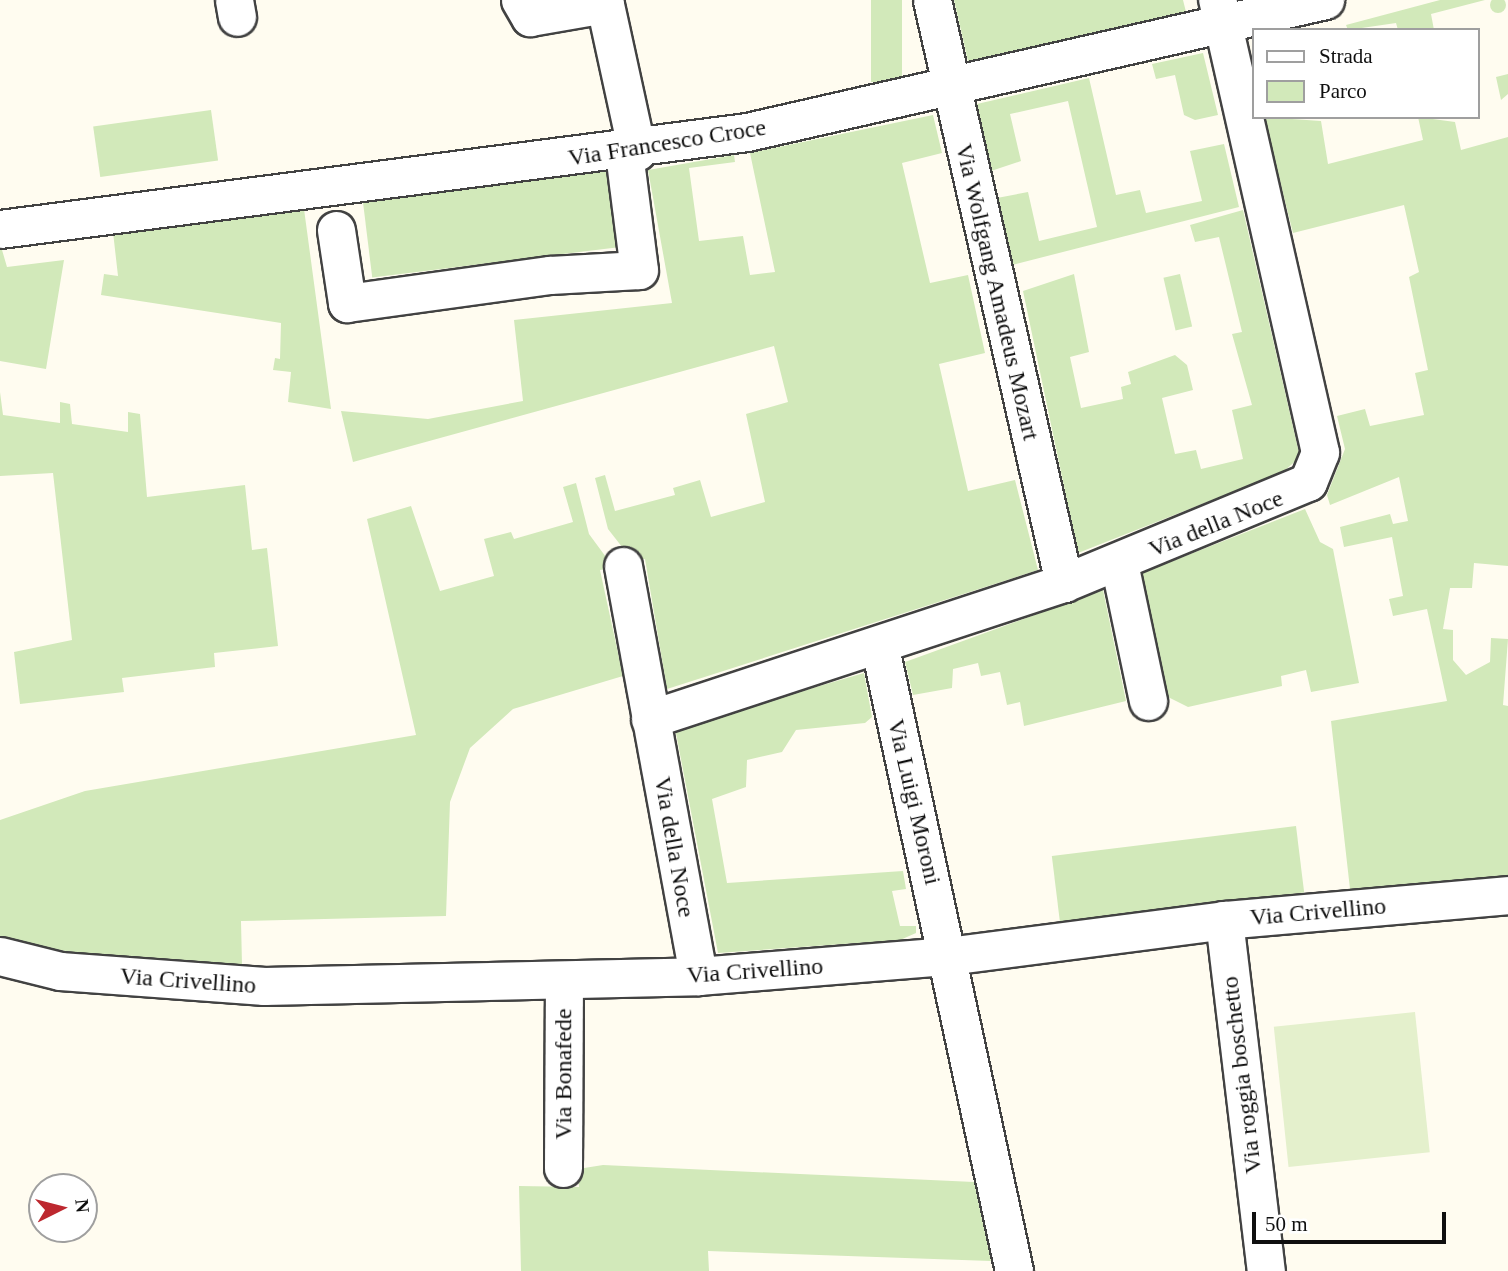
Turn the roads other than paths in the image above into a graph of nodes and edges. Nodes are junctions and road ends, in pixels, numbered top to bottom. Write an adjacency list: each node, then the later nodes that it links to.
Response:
1 (520, 0): 4 (street)
2 (932, 0): 6 (street, Via Wolfgang Amadeus Mozart)
3 (1325, 0): 5 (street, Via Francesco Croce)
4 (605, 2): 7 (street)
5 (1219, 13): 6 (street, Via Francesco Croce); 10 (street, Via della Noce)
6 (950, 86): 7 (street, Via Francesco Croce); 12 (street, Via Wolfgang Amadeus Mozart)
7 (631, 152): 8 (street, Via Francesco Croce); 9 (street)
8 (0, 229)
9 (336, 230)
10 (1119, 563): 12 (street, Via della Noce); 14 (street)
11 (623, 566): 15 (street, Via della Noce)
12 (1064, 583): 13 (street, Via della Noce)
13 (880, 648): 15 (street, Via della Noce); 19 (street, Via Luigi Moroni)
14 (1148, 701)
15 (650, 719): 20 (street, Via della Noce)
16 (1508, 895): 17 (street, Via Crivellino)
17 (1224, 920): 19 (street, Via Crivellino); 24 (street, Via roggia boschetto)
18 (0, 956): 21 (street, Via Crivellino)
19 (948, 957): 20 (street, Via Crivellino); 23 (street, Via Luigi Moroni)
20 (698, 976): 21 (street, Via Crivellino)
21 (564, 980): 22 (street, Via Bonafede)
22 (563, 1168)
23 (1014, 1271)
24 (1266, 1271)

